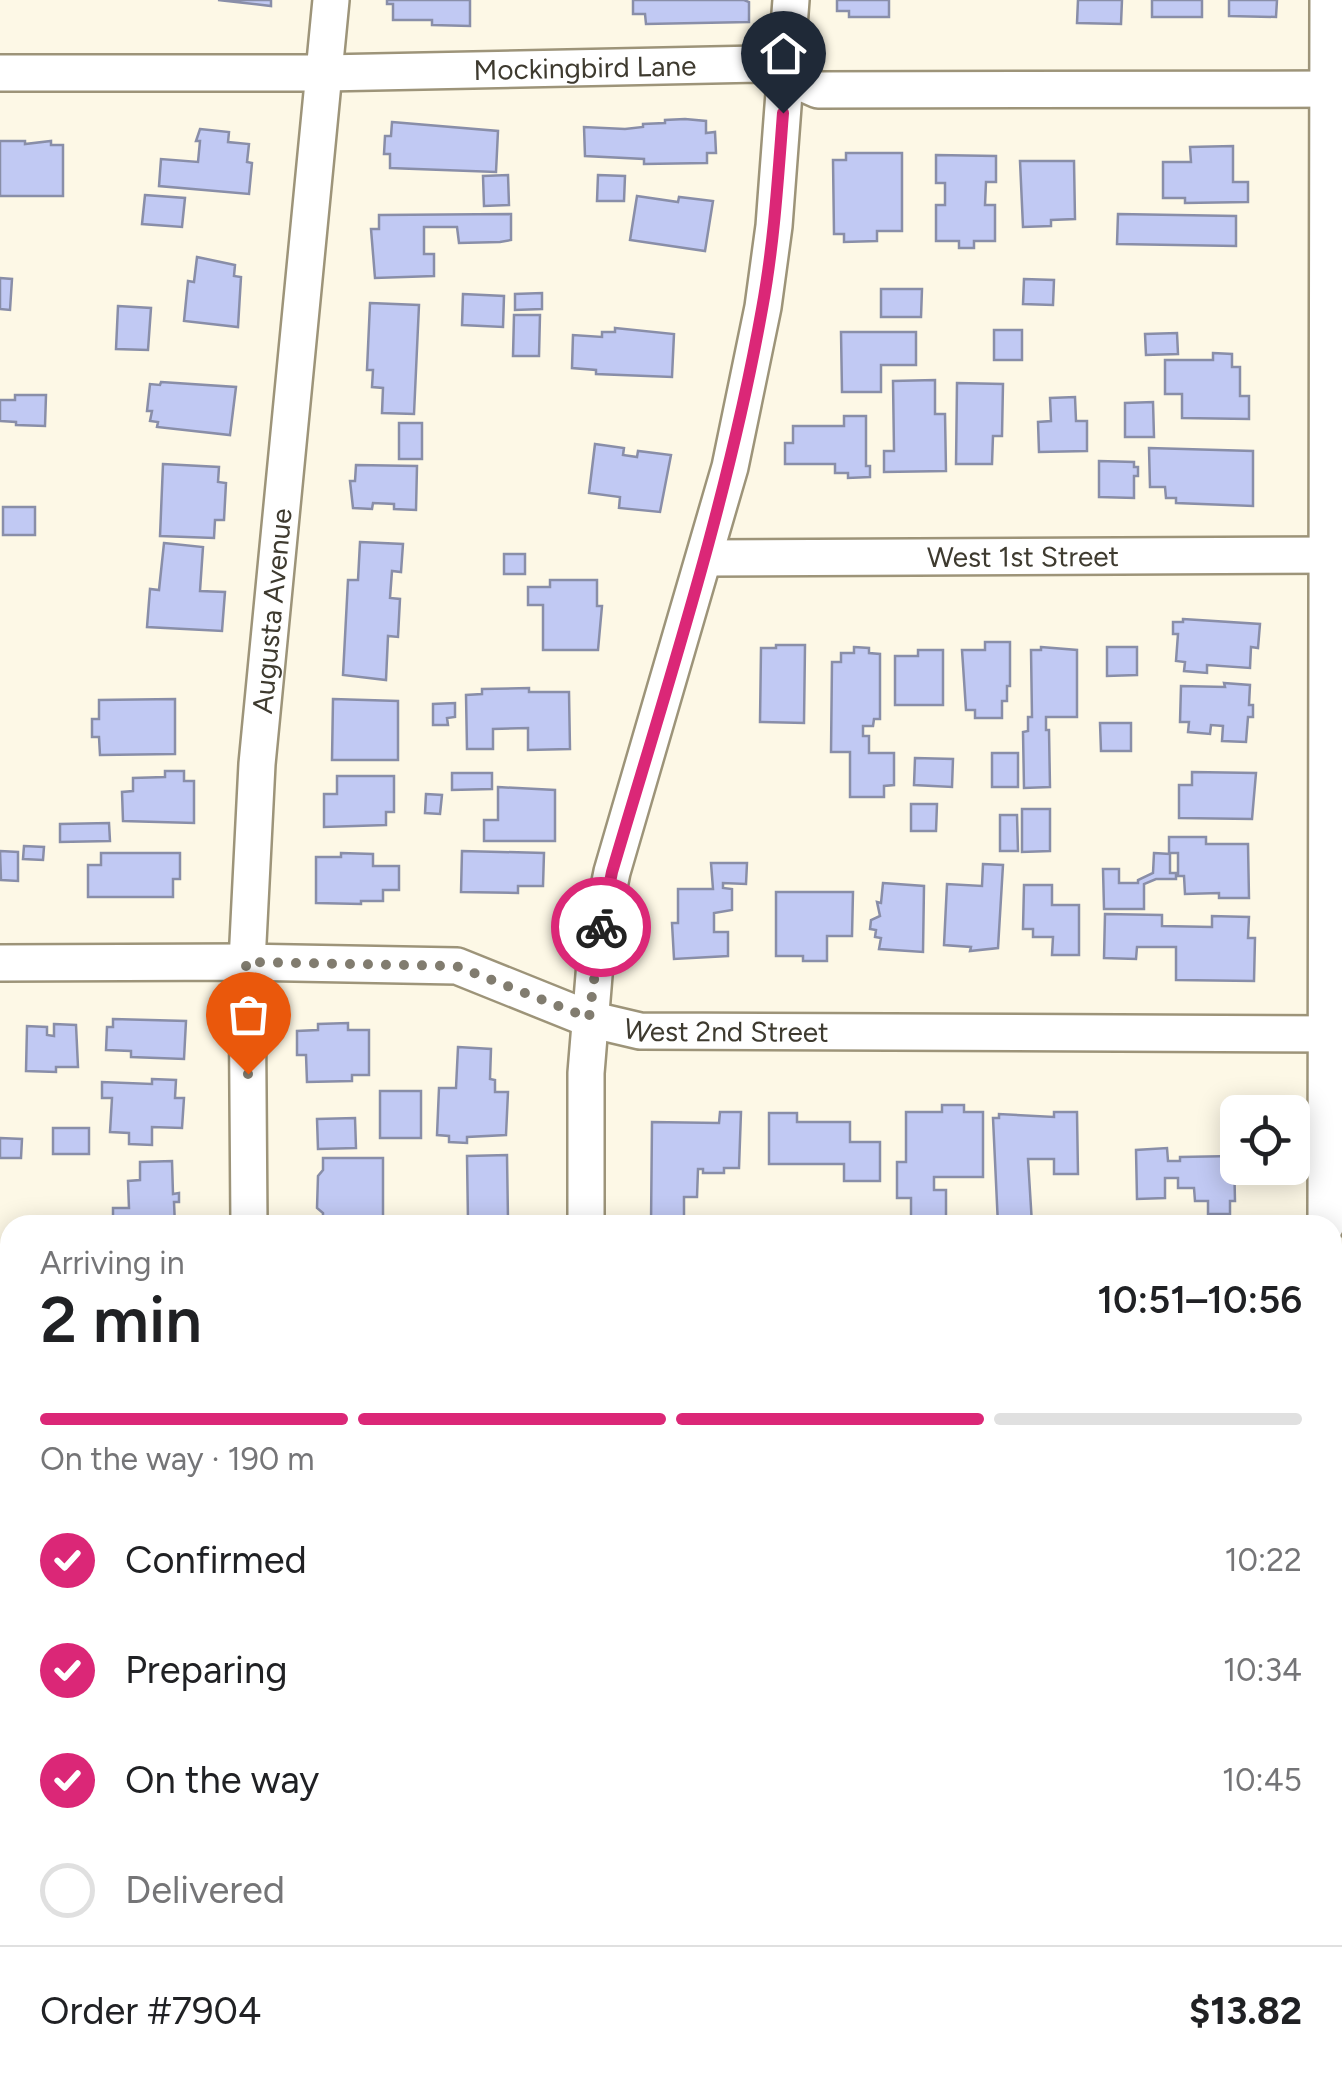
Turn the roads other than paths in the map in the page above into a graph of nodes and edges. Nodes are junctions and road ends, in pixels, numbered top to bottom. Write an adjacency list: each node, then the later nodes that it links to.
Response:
1 (331, 0): 5 (street, Augusta Avenue)
2 (791, 0): 6 (street)
3 (1328, 0): 7 (street)
4 (0, 73): 5 (street, Mockingbird Lane)
5 (325, 73): 6 (street, Mockingbird Lane); 11 (street, Augusta Avenue)
6 (786, 75): 7 (street, Mockingbird Lane); 9 (street)
7 (1335, 89): 8 (street)
8 (1335, 555): 9 (street, West 1st Street); 13 (street)
9 (706, 558): 12 (street)
10 (0, 962): 11 (street, West 2nd Street)
11 (246, 962): 12 (street, West 2nd Street); 14 (street, Augusta Avenue)
12 (589, 1018): 13 (street, West 2nd Street); 15 (street)
13 (1334, 1034): 16 (street)
14 (248, 1215)
15 (586, 1215)
16 (1326, 1215)

